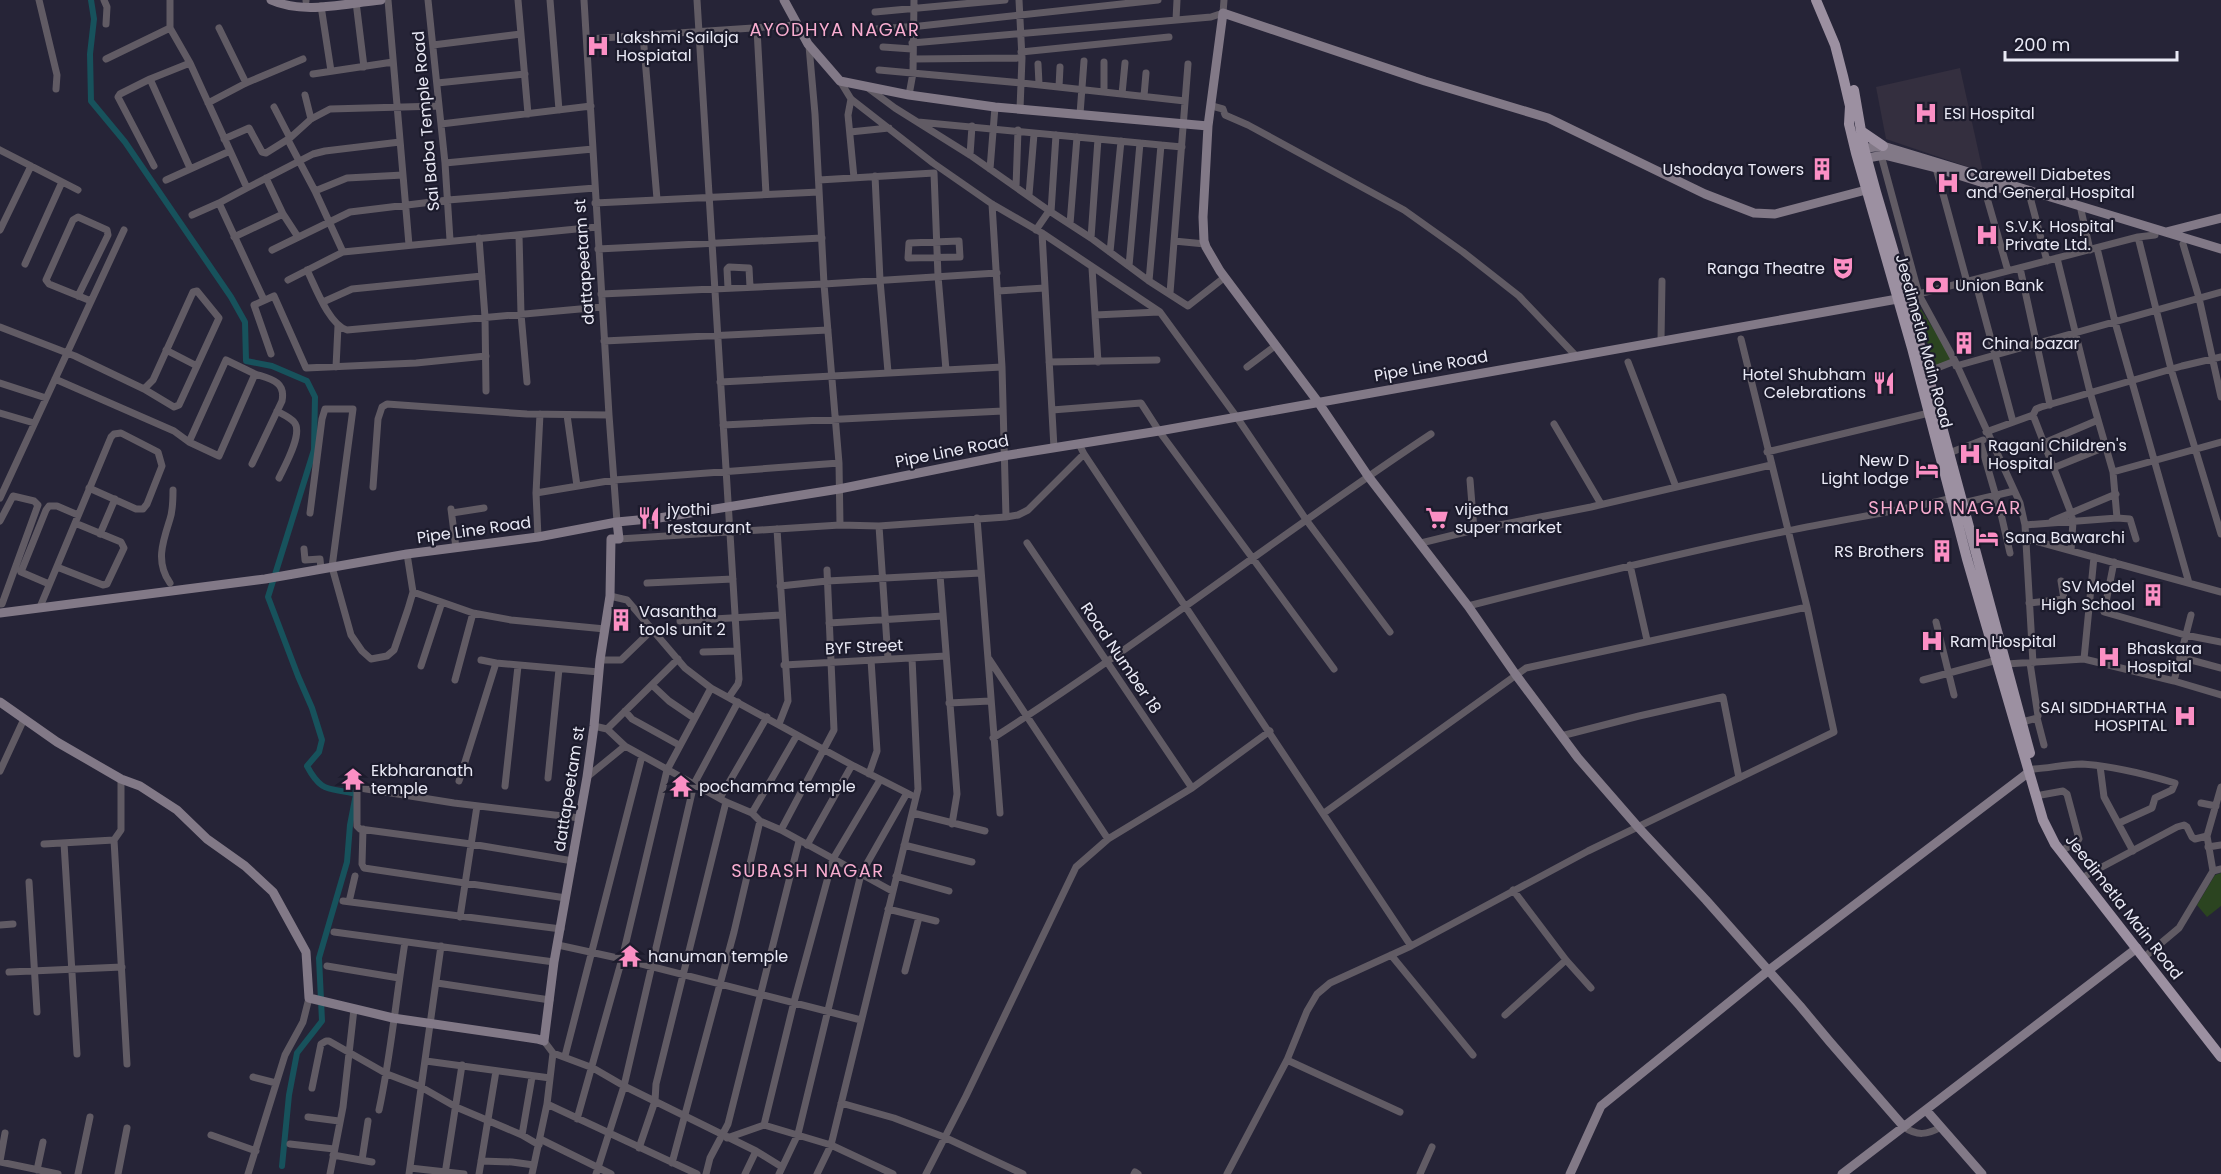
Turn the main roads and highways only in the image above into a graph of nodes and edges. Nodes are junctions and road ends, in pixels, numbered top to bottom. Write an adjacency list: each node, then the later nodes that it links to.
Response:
1 (1816, 0): 3 (main road, Jeedimetla Main Road)
2 (1823, 0): 4 (main road, Jeedimetla Main Road)
3 (1850, 106): 6 (main road); 7 (main road, Jeedimetla Main Road)
4 (1861, 131): 5 (main road); 6 (main road, Jeedimetla Main Road)
5 (1882, 150)
6 (1863, 153): 7 (main road); 8 (main road, Jeedimetla Main Road)
7 (1883, 246): 8 (main road, Jeedimetla Main Road)
8 (1902, 298): 9 (main road, Jeedimetla Main Road); 9 (main road, Jeedimetla Main Road)
9 (1968, 541): 10 (main road, Jeedimetla Main Road)
10 (2002, 662): 11 (main road, Jeedimetla Main Road); 11 (main road, Jeedimetla Main Road)
11 (2032, 770): 12 (main road, Jeedimetla Main Road); 13 (main road, Jeedimetla Main Road)
12 (2221, 1046)
13 (2221, 1057)

